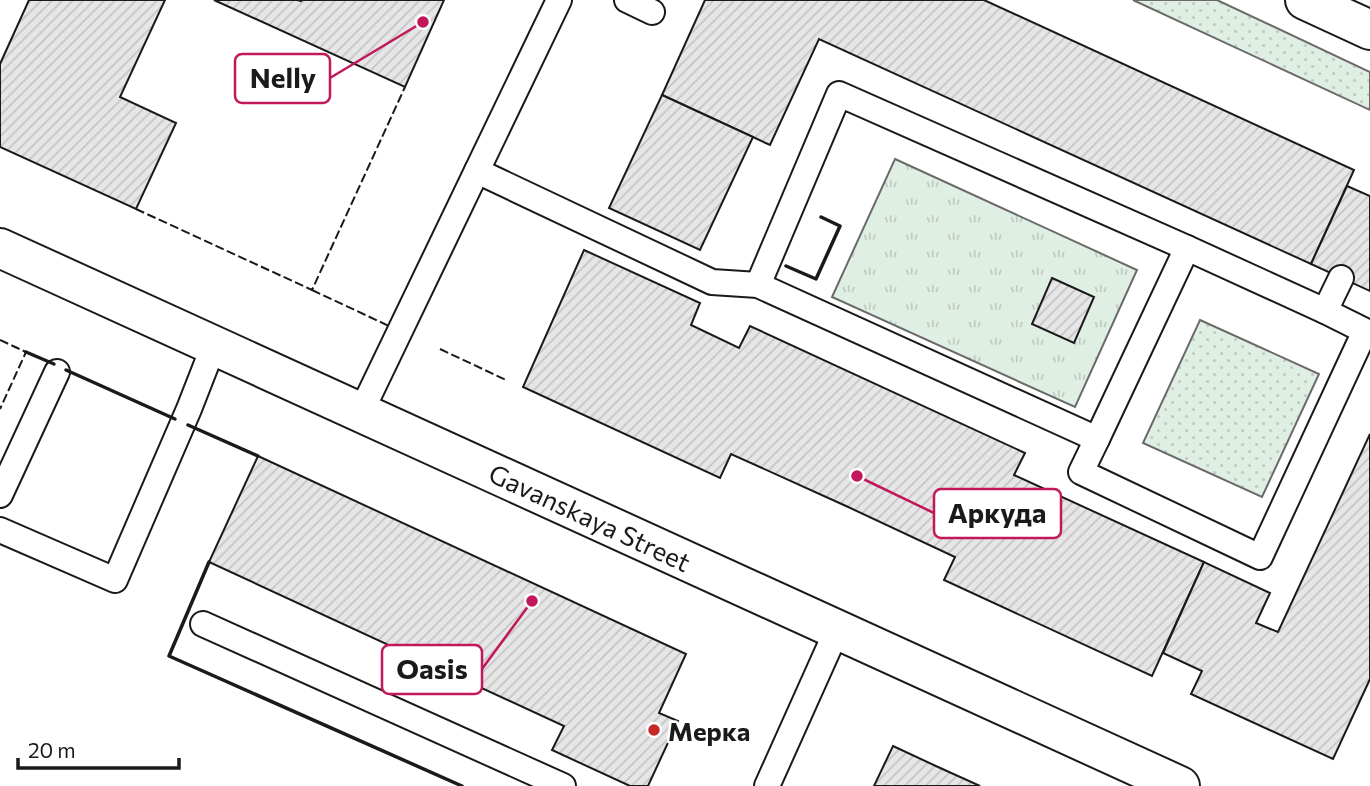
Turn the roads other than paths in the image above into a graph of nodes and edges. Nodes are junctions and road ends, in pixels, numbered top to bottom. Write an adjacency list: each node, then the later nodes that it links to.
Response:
1 (559, 0): 6 (lane)
2 (627, 0): 4 (lane)
3 (1305, 0): 5 (street)
4 (652, 12)
5 (1370, 30)
6 (477, 171): 10 (lane); 14 (lane)
7 (0, 248): 12 (street, Gavanskaya Street)
8 (1187, 248): 10 (lane); 11 (lane); 15 (lane)
9 (1340, 278): 11 (lane)
10 (758, 285): 15 (lane)
11 (1325, 311): 15 (lane)
12 (214, 345): 14 (street, Gavanskaya Street); 17 (lane)
13 (57, 372): 16 (lane)
14 (361, 412): 19 (street, Gavanskaya Street)
15 (1097, 439)
16 (0, 495)
17 (0, 530)
18 (203, 624): 20 (lane)
19 (837, 630): 22 (lane); 23 (street, Gavanskaya Street)
20 (510, 775): 21 (lane)
21 (563, 786)
22 (767, 786)
23 (1180, 786)

